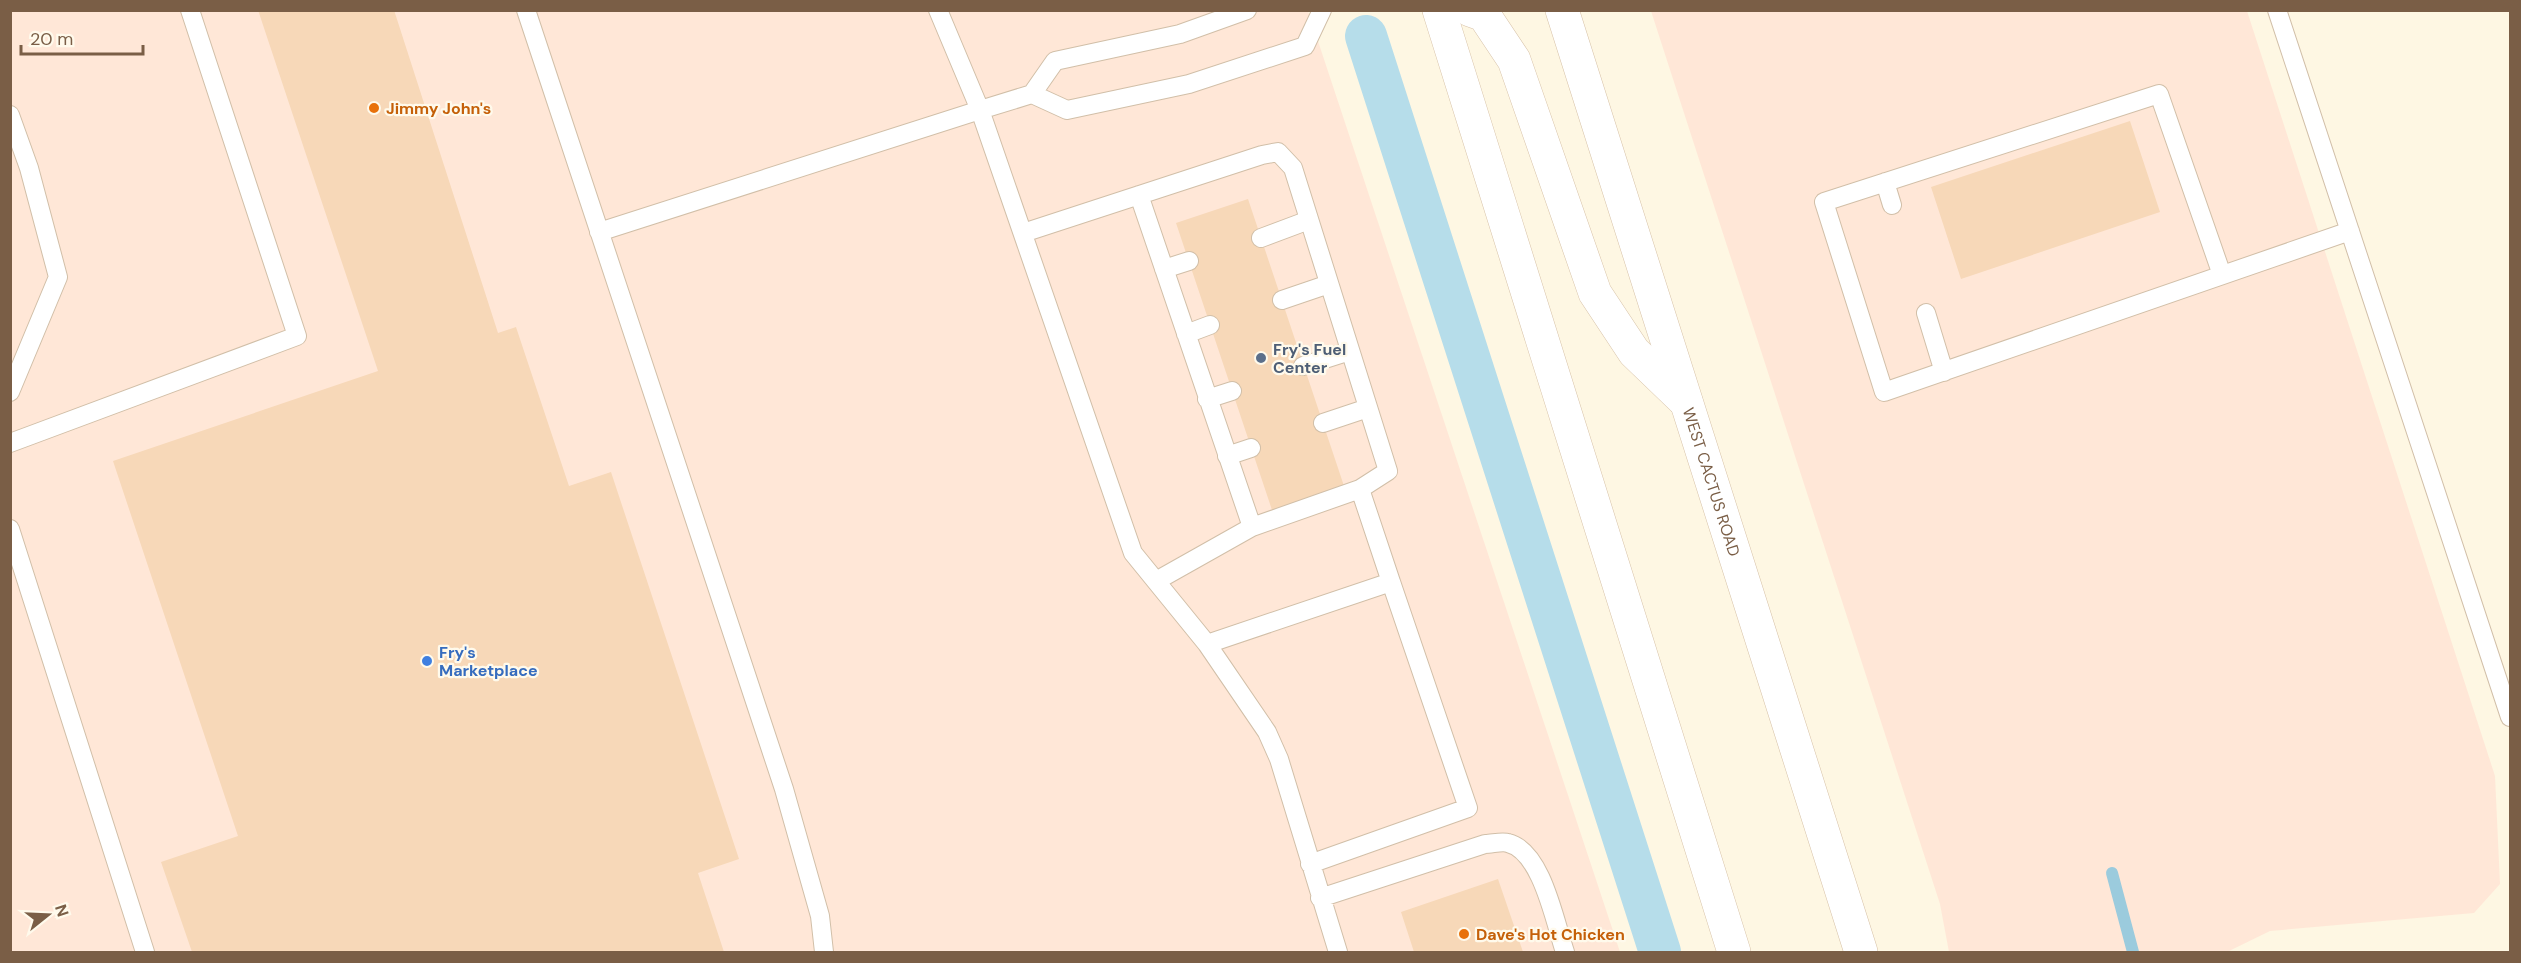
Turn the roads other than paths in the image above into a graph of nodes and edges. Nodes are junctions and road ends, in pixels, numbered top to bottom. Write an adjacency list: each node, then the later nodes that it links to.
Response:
1 (190, 10): 38 (lane)
2 (526, 10): 18 (lane)
3 (938, 10): 11 (lane)
4 (1246, 10): 10 (lane)
5 (1322, 10): 10 (lane)
6 (1439, 10): 54 (main road)
7 (1470, 10): 35 (main road)
8 (1562, 10): 35 (main road, WEST CACTUS ROAD)
9 (2277, 10): 17 (lane)
10 (1032, 94): 11 (lane)
11 (980, 110): 18 (lane); 19 (lane)
12 (10, 115): 33 (lane)
13 (1885, 182): 15 (lane); 23 (lane); 31 (lane)
14 (1139, 195): 16 (lane); 19 (lane); 22 (lane)
15 (1892, 205)
16 (1309, 220): 20 (lane); 24 (lane)
17 (2350, 231): 23 (lane); 47 (lane)
18 (599, 232): 51 (lane)
19 (1023, 233): 44 (lane)
20 (1261, 238)
21 (1189, 261): 22 (lane)
22 (1164, 269): 28 (lane)
23 (2222, 276): 31 (lane)
24 (1329, 284): 25 (lane); 29 (lane)
25 (1282, 300)
26 (1926, 312): 31 (lane)
27 (1210, 325): 28 (lane)
28 (1186, 334): 34 (lane)
29 (1350, 351): 30 (lane); 36 (lane)
30 (1303, 366)
31 (1944, 372)
32 (1232, 391): 34 (lane)
33 (10, 392)
34 (1207, 399): 40 (lane)
35 (1687, 403): 55 (main road, WEST CACTUS ROAD)
36 (1368, 408): 37 (lane); 41 (lane)
37 (1323, 423)
38 (10, 443)
39 (1251, 448): 40 (lane)
40 (1227, 456): 42 (lane)
41 (1360, 489): 42 (lane); 45 (lane)
42 (1252, 527): 44 (lane)
43 (10, 529): 50 (lane)
44 (1156, 581): 46 (lane)
45 (1391, 582): 46 (lane); 48 (lane)
46 (1207, 644): 48 (lane)
47 (2511, 717)
48 (1310, 864): 49 (lane)
49 (1320, 898): 52 (lane); 53 (lane)
50 (145, 952)
51 (824, 952)
52 (1338, 952)
53 (1565, 952)
54 (1734, 952)
55 (1861, 952)

